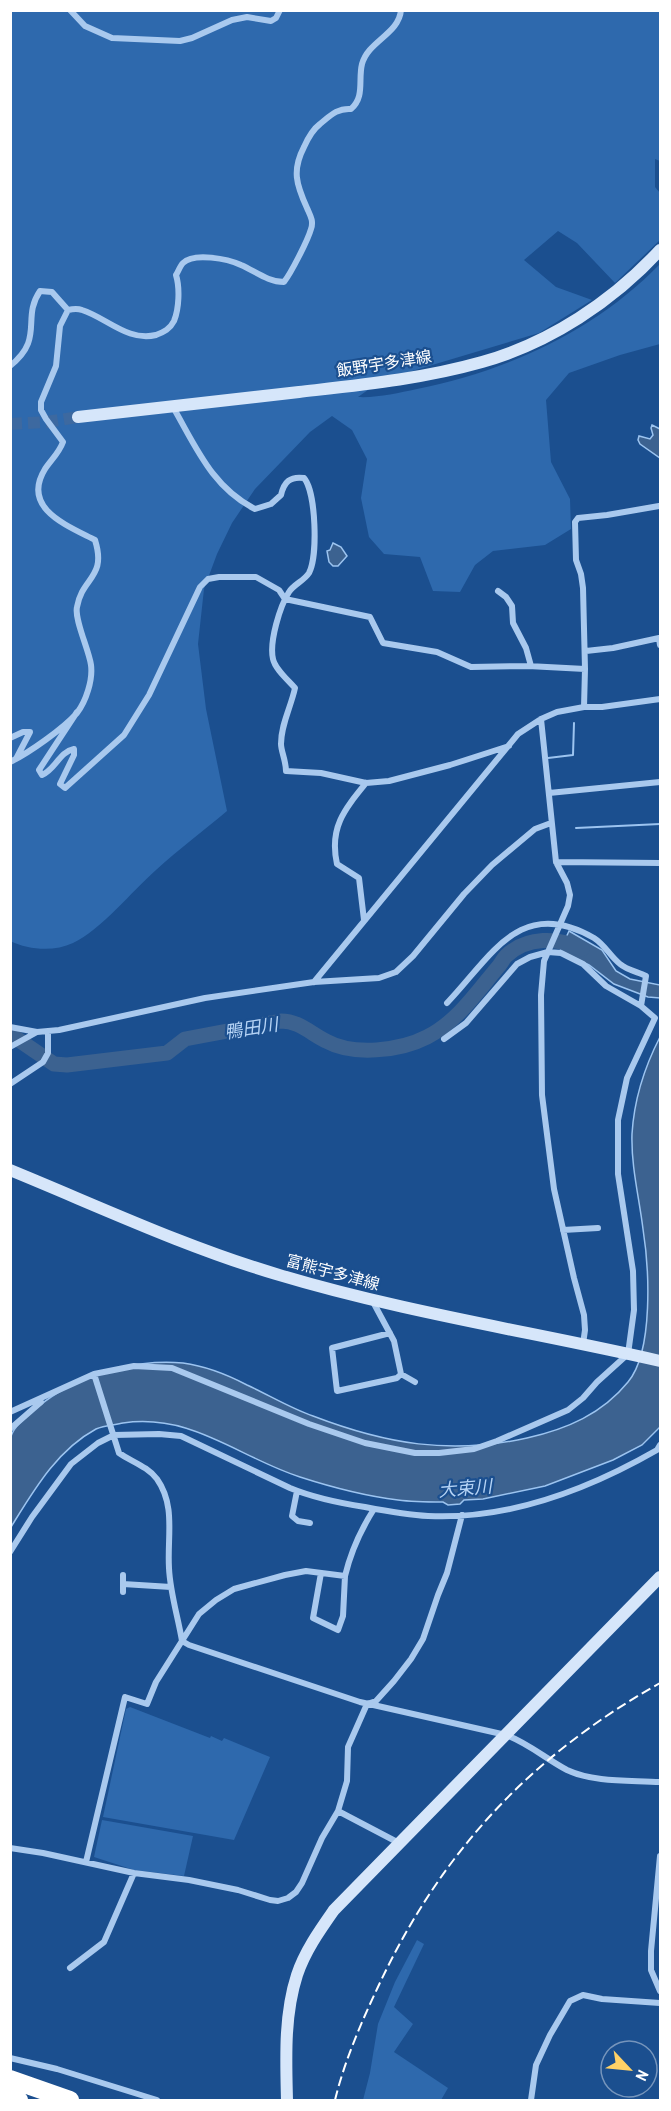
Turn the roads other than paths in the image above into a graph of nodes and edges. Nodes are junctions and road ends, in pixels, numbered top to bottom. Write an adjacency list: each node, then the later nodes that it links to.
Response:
1 (70, 10): 2 (street)
2 (280, 10)
3 (401, 10): 5 (street)
4 (660, 250): 7 (main road, 飯野宇多津線)
5 (68, 310): 6 (street); 18 (street)
6 (10, 366)
7 (173, 407): 8 (main road, 飯野宇多津線); 11 (street)
8 (78, 417)
9 (659, 506): 13 (street)
10 (498, 591): 14 (street)
11 (285, 599): 14 (street); 18 (street); 24 (street)
12 (660, 645): 13 (street)
13 (586, 651): 15 (street)
14 (531, 666): 15 (street)
15 (585, 669): 17 (street)
16 (660, 699): 17 (street)
17 (584, 707): 19 (street)
18 (77, 712): 22 (street)
19 (541, 719): 21 (street); 25 (street)
20 (10, 738): 22 (street)
21 (509, 746): 24 (street); 29 (street)
22 (13, 761)
23 (660, 782): 25 (street)
24 (366, 783): 29 (street)
25 (549, 793): 26 (street)
26 (551, 823): 27 (street); 32 (street)
27 (556, 862): 28 (street); 30 (street)
28 (660, 863)
29 (364, 920): 32 (street)
30 (560, 924): 31 (street); 33 (street); 34 (street)
31 (548, 952): 34 (street); 38 (street); 43 (street)
32 (314, 982): 37 (street)
33 (447, 1003)
34 (641, 1006): 47 (street)
35 (10, 1027): 36 (street)
36 (37, 1032): 37 (street); 39 (street)
37 (48, 1032): 40 (street)
38 (444, 1039)
39 (13, 1046)
40 (10, 1084)
41 (10, 1170): 44 (main road, 富熊宇多津線)
42 (598, 1228): 43 (street)
43 (562, 1230): 46 (street)
44 (372, 1300): 45 (street); 46 (main road, 富熊宇多津線)
45 (390, 1333): 49 (street); 49 (street)
46 (582, 1345): 47 (main road, 富熊宇多津線)
47 (629, 1354): 48 (main road, 富熊宇多津線); 50 (street)
48 (660, 1361)
49 (401, 1374): 51 (street)
50 (94, 1375): 52 (street); 55 (street)
51 (415, 1382)
52 (47, 1397): 53 (street); 54 (street)
53 (10, 1412)
54 (10, 1429)
55 (113, 1432): 57 (street); 61 (street); 67 (street)
56 (660, 1445): 59 (street)
57 (297, 1491): 58 (street); 60 (street)
58 (374, 1509): 59 (street); 64 (street)
59 (462, 1515): 70 (street)
60 (310, 1523)
61 (10, 1552)
62 (321, 1573): 64 (street); 64 (street); 69 (street)
63 (123, 1575): 66 (street)
64 (345, 1576)
65 (660, 1577): 71 (main road)
66 (123, 1584): 67 (street); 68 (street)
67 (171, 1587): 69 (street)
68 (123, 1592)
69 (182, 1641): 70 (street); 77 (street)
70 (367, 1704): 71 (street); 73 (street)
71 (506, 1735): 72 (street); 74 (main road)
72 (660, 1782)
73 (338, 1810): 74 (street); 78 (street)
74 (399, 1843): 88 (main road)
75 (10, 1848): 77 (street)
76 (660, 1856): 80 (street)
77 (86, 1862): 78 (street)
78 (134, 1873): 79 (street)
79 (70, 1968)
80 (660, 1991)
81 (660, 2003): 89 (street)
82 (10, 2058): 87 (street)
83 (10, 2079): 86 (highway)
84 (10, 2097): 85 (highway)
85 (19, 2100)
86 (70, 2100)
87 (158, 2100)
88 (286, 2100)
89 (531, 2100)

